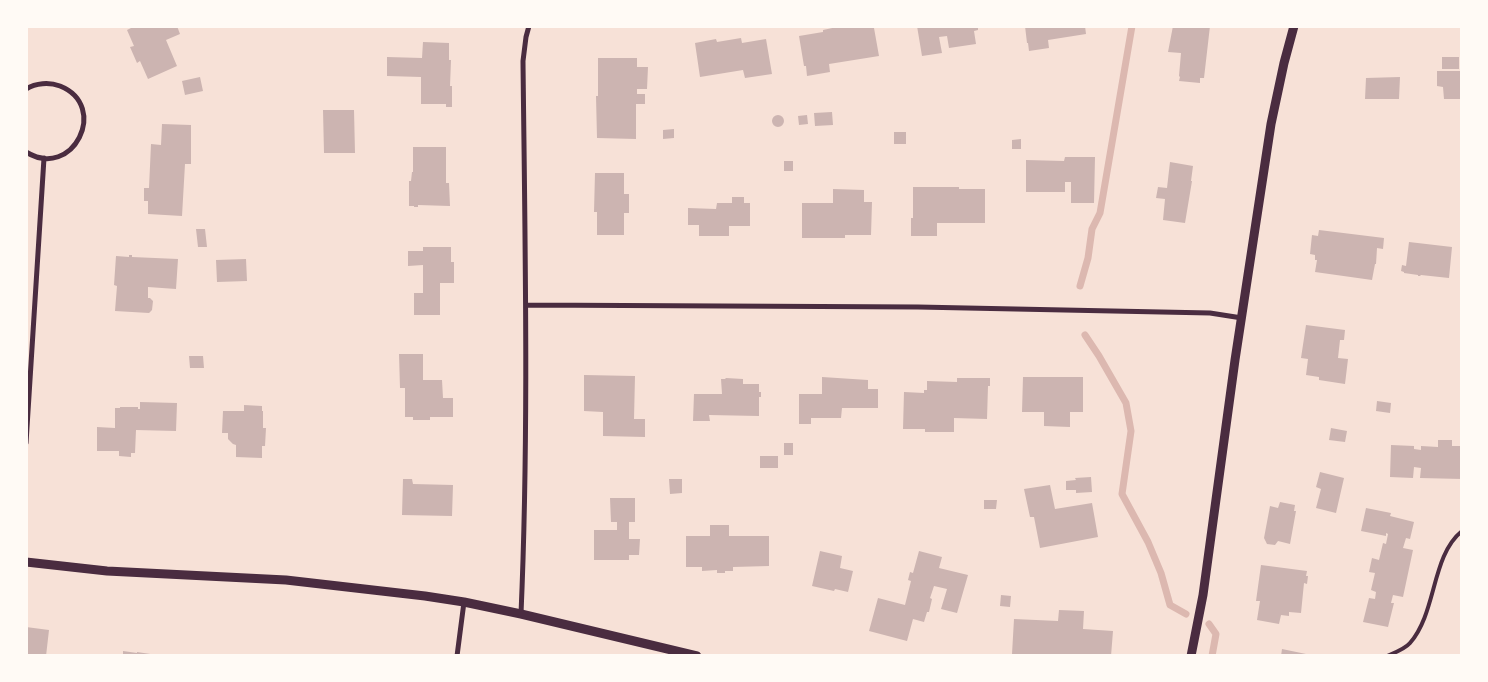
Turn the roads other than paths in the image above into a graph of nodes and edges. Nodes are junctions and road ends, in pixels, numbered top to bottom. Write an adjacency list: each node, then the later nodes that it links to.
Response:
1 (529, 26): 6 (street)
2 (1294, 26): 7 (street)
3 (26, 89): 5 (street)
4 (26, 152): 5 (street)
5 (44, 158): 8 (street)
6 (526, 305): 7 (street); 12 (street)
7 (1242, 318): 13 (street)
8 (26, 443)
9 (1462, 532): 16 (lane)
10 (26, 562): 11 (street)
11 (464, 602): 12 (street); 14 (street)
12 (521, 614): 15 (street)
13 (1191, 655)
14 (457, 656)
15 (697, 656)
16 (1387, 656)

